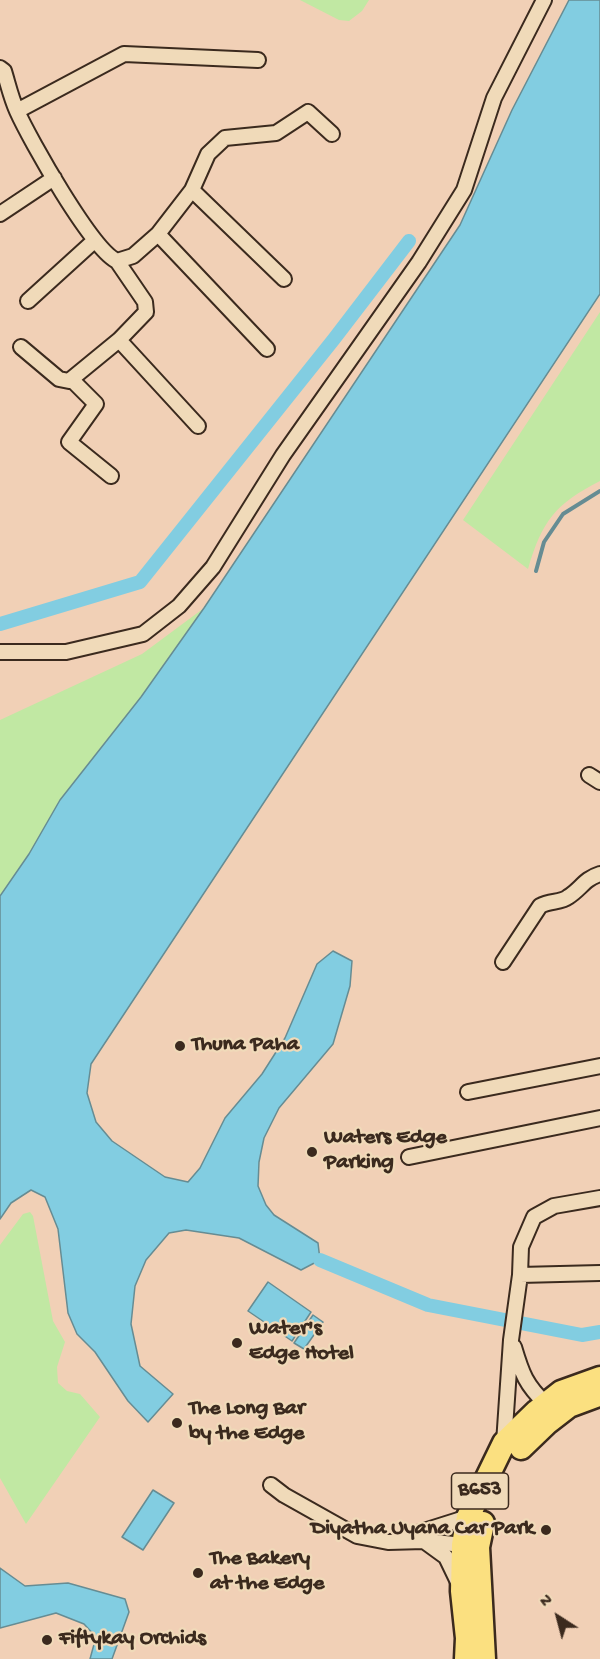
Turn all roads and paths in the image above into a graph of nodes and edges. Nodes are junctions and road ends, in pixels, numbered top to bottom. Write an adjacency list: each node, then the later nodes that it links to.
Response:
1 (544, 0): 20 (street)
2 (258, 60): 4 (street)
3 (0, 68): 4 (street)
4 (17, 111): 6 (street)
5 (332, 134): 7 (street)
6 (54, 178): 8 (street); 10 (street)
7 (192, 190): 9 (street); 12 (street)
8 (0, 214)
9 (158, 234): 11 (street); 16 (street)
10 (94, 241): 11 (street); 13 (street)
11 (117, 261): 14 (street)
12 (284, 279)
13 (28, 301)
14 (119, 340): 17 (street); 18 (street)
15 (21, 347): 17 (street)
16 (267, 349)
17 (72, 380): 19 (street)
18 (198, 426)
19 (111, 476)
20 (0, 652)
21 (600, 874): 22 (street)
22 (503, 962)
23 (600, 1066): 24 (street)
24 (468, 1092)
25 (600, 1118): 26 (street)
26 (410, 1157)
27 (600, 1198): 29 (street)
28 (600, 1273): 29 (street)
29 (520, 1275): 30 (street)
30 (511, 1340): 33 (street); 34 (street)
31 (600, 1378): 33 (main road, B653)
32 (600, 1394): 39 (main road, B653)
33 (546, 1404): 34 (main road, B653)
34 (504, 1443): 36 (main road, B653)
35 (271, 1485): 38 (street)
36 (468, 1517): 38 (street); 39 (main road, B653)
37 (424, 1541): 38 (street); 39 (street); 40 (street)
38 (388, 1542)
39 (471, 1546): 40 (main road, B653); 42 (main road, B653)
40 (462, 1591): 41 (main road, B653)
41 (466, 1659)
42 (484, 1659)

